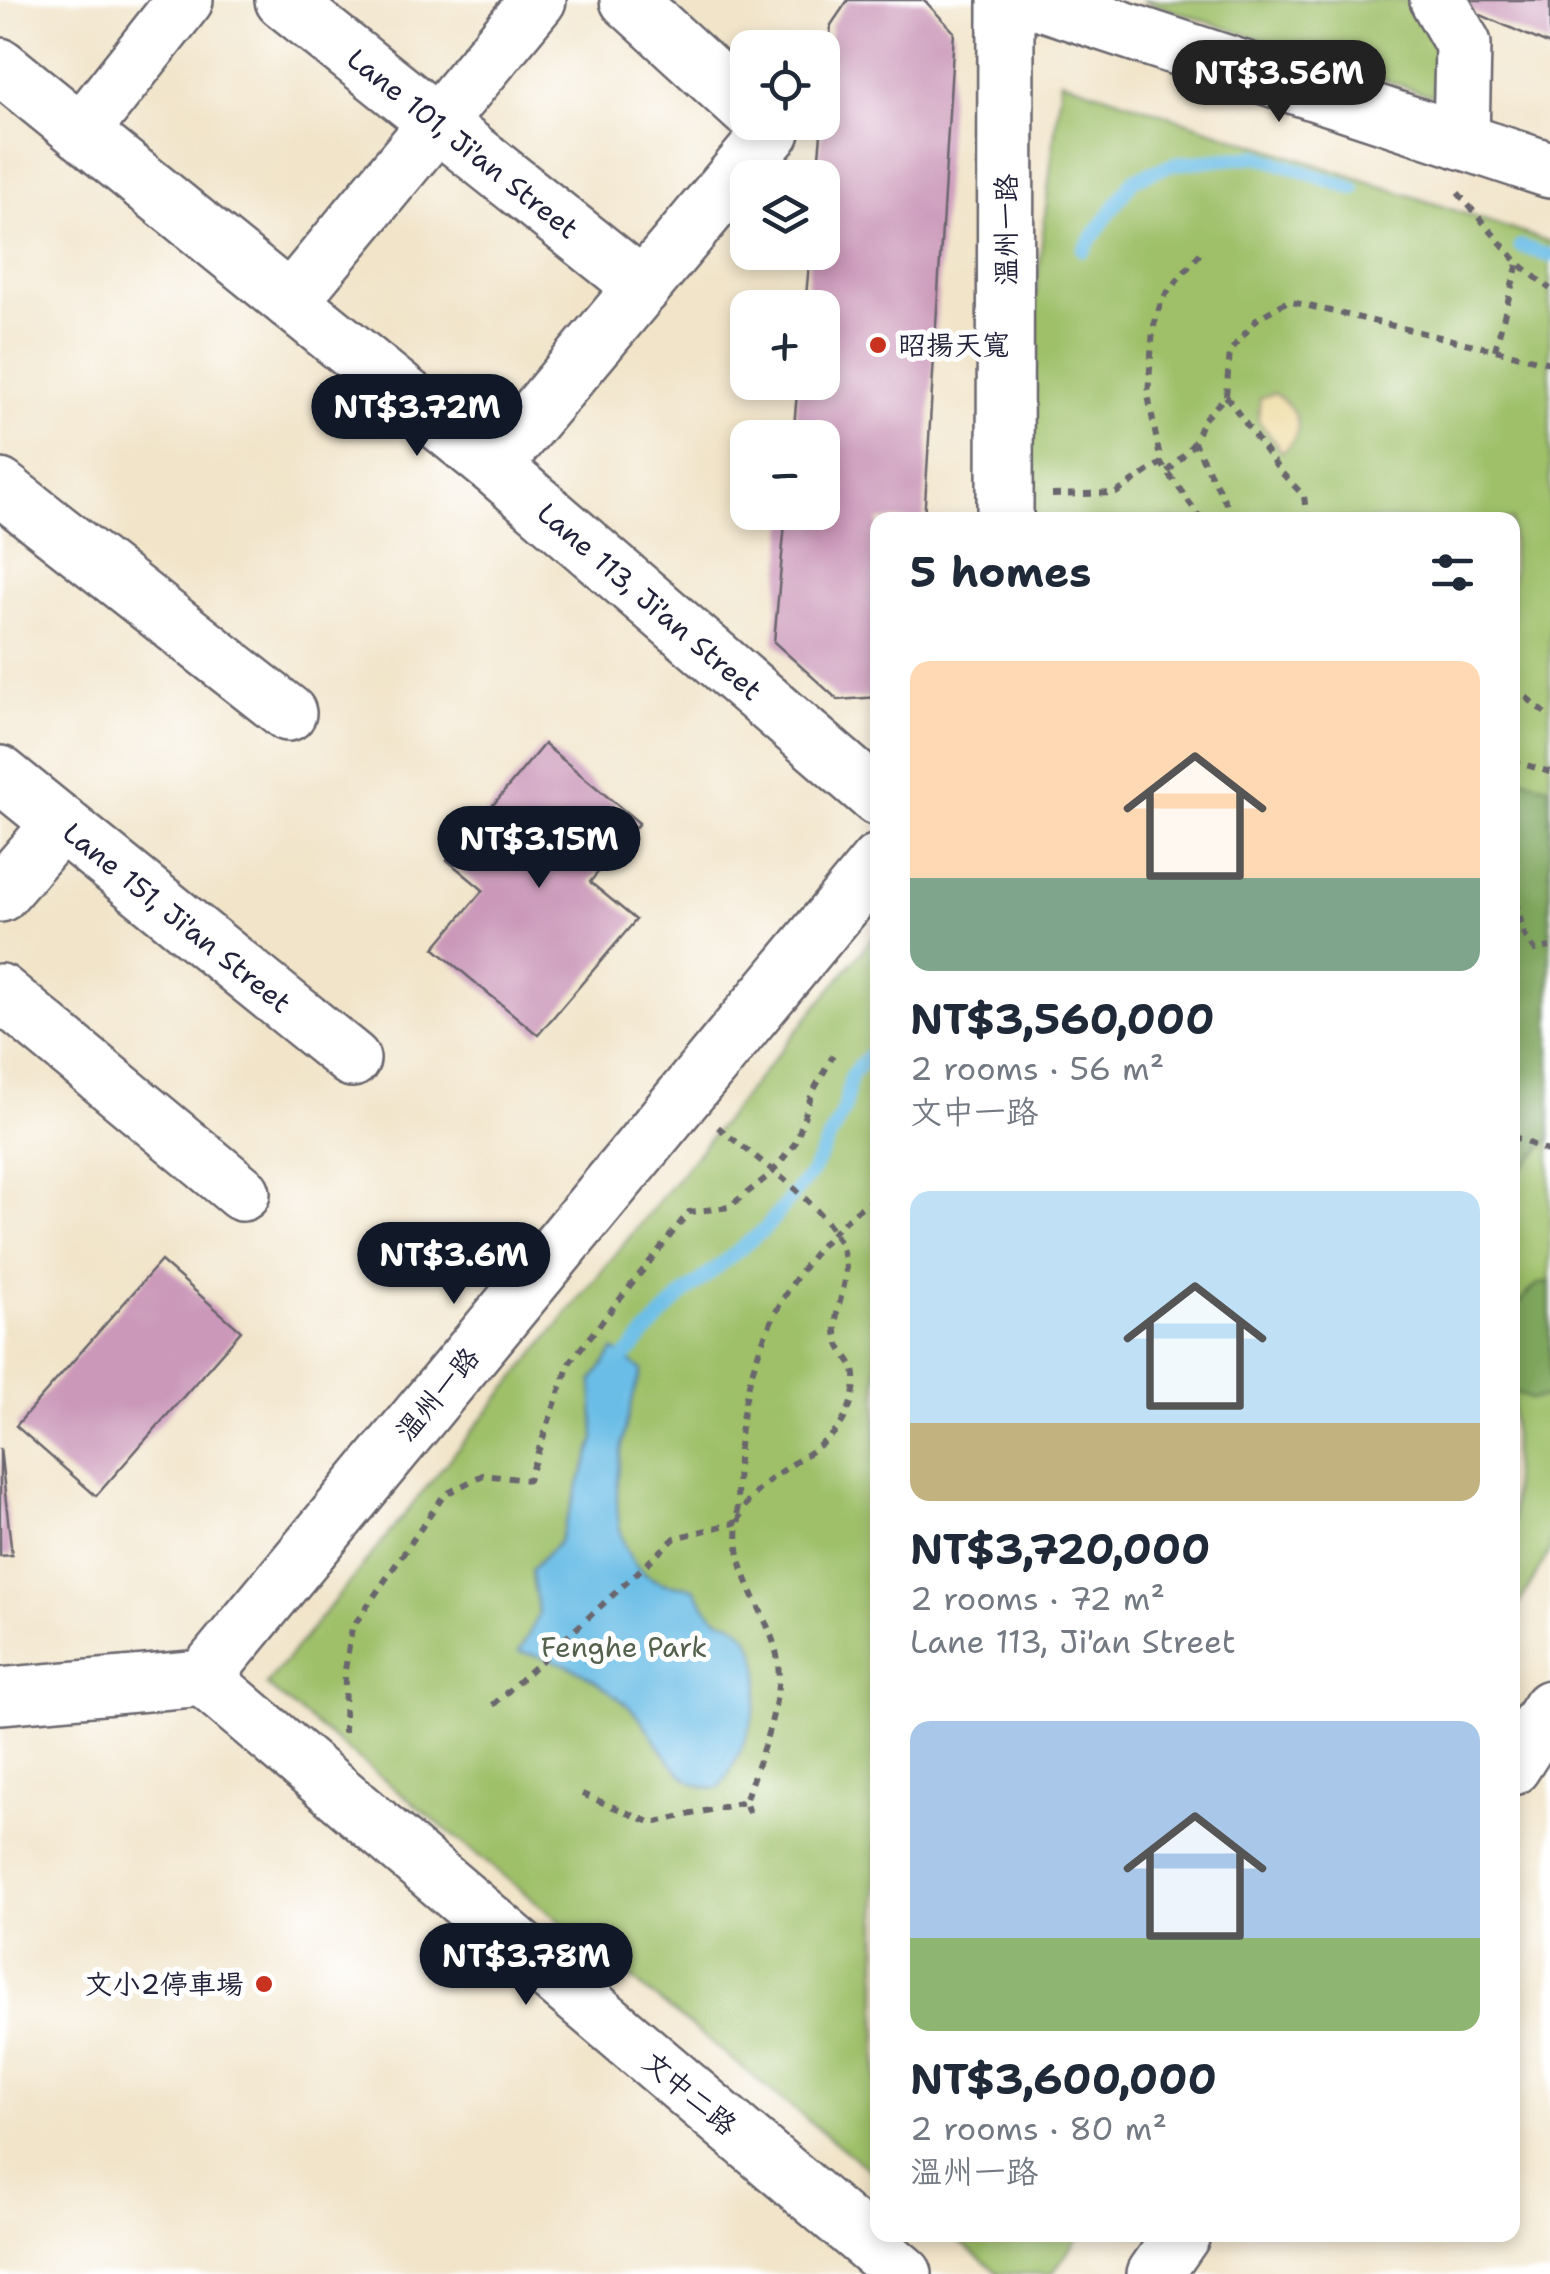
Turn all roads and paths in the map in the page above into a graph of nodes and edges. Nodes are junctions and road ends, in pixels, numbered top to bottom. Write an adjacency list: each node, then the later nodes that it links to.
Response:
1 (185, 0): 11 (street)
2 (283, 0): 10 (street, Lane 101, Ji'an Street)
3 (538, 0): 10 (street)
4 (628, 0): 9 (street)
5 (1006, 0): 28 (street, 溫州一路)
6 (1034, 0): 13 (street)
7 (1438, 0): 13 (street)
8 (0, 66): 11 (street, Lane 113, Ji'an Street)
9 (730, 94)
10 (437, 123): 17 (street, Lane 101, Ji'an Street); 19 (street)
11 (81, 132): 19 (street, Lane 113, Ji'an Street)
12 (747, 140): 17 (street)
13 (1456, 163): 14 (street); 16 (path)
14 (1550, 170)
15 (1202, 250): 24 (path)
16 (1518, 263): 18 (path); 20 (path)
17 (643, 287): 25 (street)
18 (1550, 289)
19 (290, 301): 25 (street, Lane 113, Ji'an Street)
20 (1495, 350): 21 (path); 22 (path)
21 (1550, 362)
22 (1226, 396): 23 (path); 31 (path)
23 (1194, 444): 26 (path); 30 (path)
24 (1161, 463): 26 (path); 28 (path)
25 (492, 466): 38 (street, Lane 113, Ji'an Street)
26 (1168, 472): 29 (path)
27 (0, 487): 33 (street)
28 (1025, 508)
29 (1196, 512)
30 (1228, 512)
31 (1306, 512)
32 (1520, 693): 34 (path)
33 (288, 713)
34 (1550, 717)
35 (1520, 763): 36 (path)
36 (1550, 772)
37 (0, 774): 39 (street, Lane 151, Ji'an Street)
38 (870, 791)
39 (61, 824): 41 (street); 46 (street, Lane 151, Ji'an Street)
40 (870, 872): 55 (street, 溫州一路)
41 (0, 894)
42 (1520, 918): 43 (path)
43 (1550, 946)
44 (0, 992): 51 (street)
45 (834, 1056): 50 (path)
46 (352, 1059)
47 (708, 1118): 50 (path)
48 (1520, 1139): 49 (path)
49 (1550, 1152)
50 (772, 1173): 53 (path); 59 (path)
51 (242, 1194)
52 (870, 1203): 53 (path)
53 (832, 1232): 54 (path); 54 (path)
54 (738, 1522): 57 (path); 62 (path)
55 (202, 1678): 56 (street); 65 (street, 文中二路)
56 (0, 1696)
57 (494, 1705)
58 (1550, 1708): 60 (street)
59 (344, 1750)
60 (1528, 1766)
61 (582, 1794): 62 (path)
62 (745, 1802): 63 (path)
63 (751, 1818)
64 (1177, 2242): 66 (street)
65 (904, 2274)
66 (1155, 2274)

